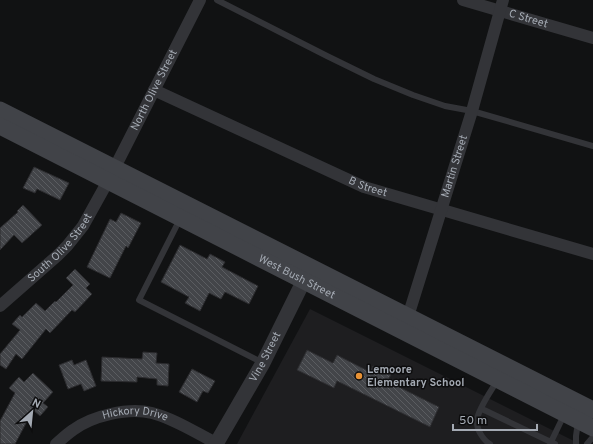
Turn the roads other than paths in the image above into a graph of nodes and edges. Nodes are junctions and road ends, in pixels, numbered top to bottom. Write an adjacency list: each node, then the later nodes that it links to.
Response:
1 (200, 0): 6 (street, North Olive Street)
2 (217, 0): 8 (lane)
3 (463, 0): 4 (street, C Street)
4 (501, 5): 5 (street, C Street); 8 (street, Martin Street)
5 (593, 38)
6 (154, 90): 11 (street, North Olive Street); 12 (street, B Street)
7 (0, 110): 11 (main road, West Bush Street)
8 (472, 111): 10 (lane); 12 (street, Martin Street)
9 (0, 126): 11 (main road, West Bush Street)
10 (593, 146)
11 (112, 174): 13 (main road, West Bush Street); 16 (street, South Olive Street)
12 (440, 209): 14 (street, B Street); 17 (street, Martin Street)
13 (183, 211): 15 (main road, West Bush Street); 18 (lane)
14 (593, 254)
15 (307, 274): 17 (main road, West Bush Street); 18 (street, Vine Street)
16 (0, 306)
17 (405, 324): 19 (main road, West Bush Street)
18 (263, 363): 25 (street, Vine Street)
19 (502, 373): 20 (lane); 21 (main road, West Bush Street)
20 (482, 408): 23 (lane); 26 (lane)
21 (581, 413): 23 (lane); 27 (lane)
22 (593, 438): 28 (lane)
23 (552, 443)
24 (56, 444): 25 (street, Hickory Drive)
25 (216, 444)
26 (490, 444)
27 (576, 444)
28 (588, 444)

